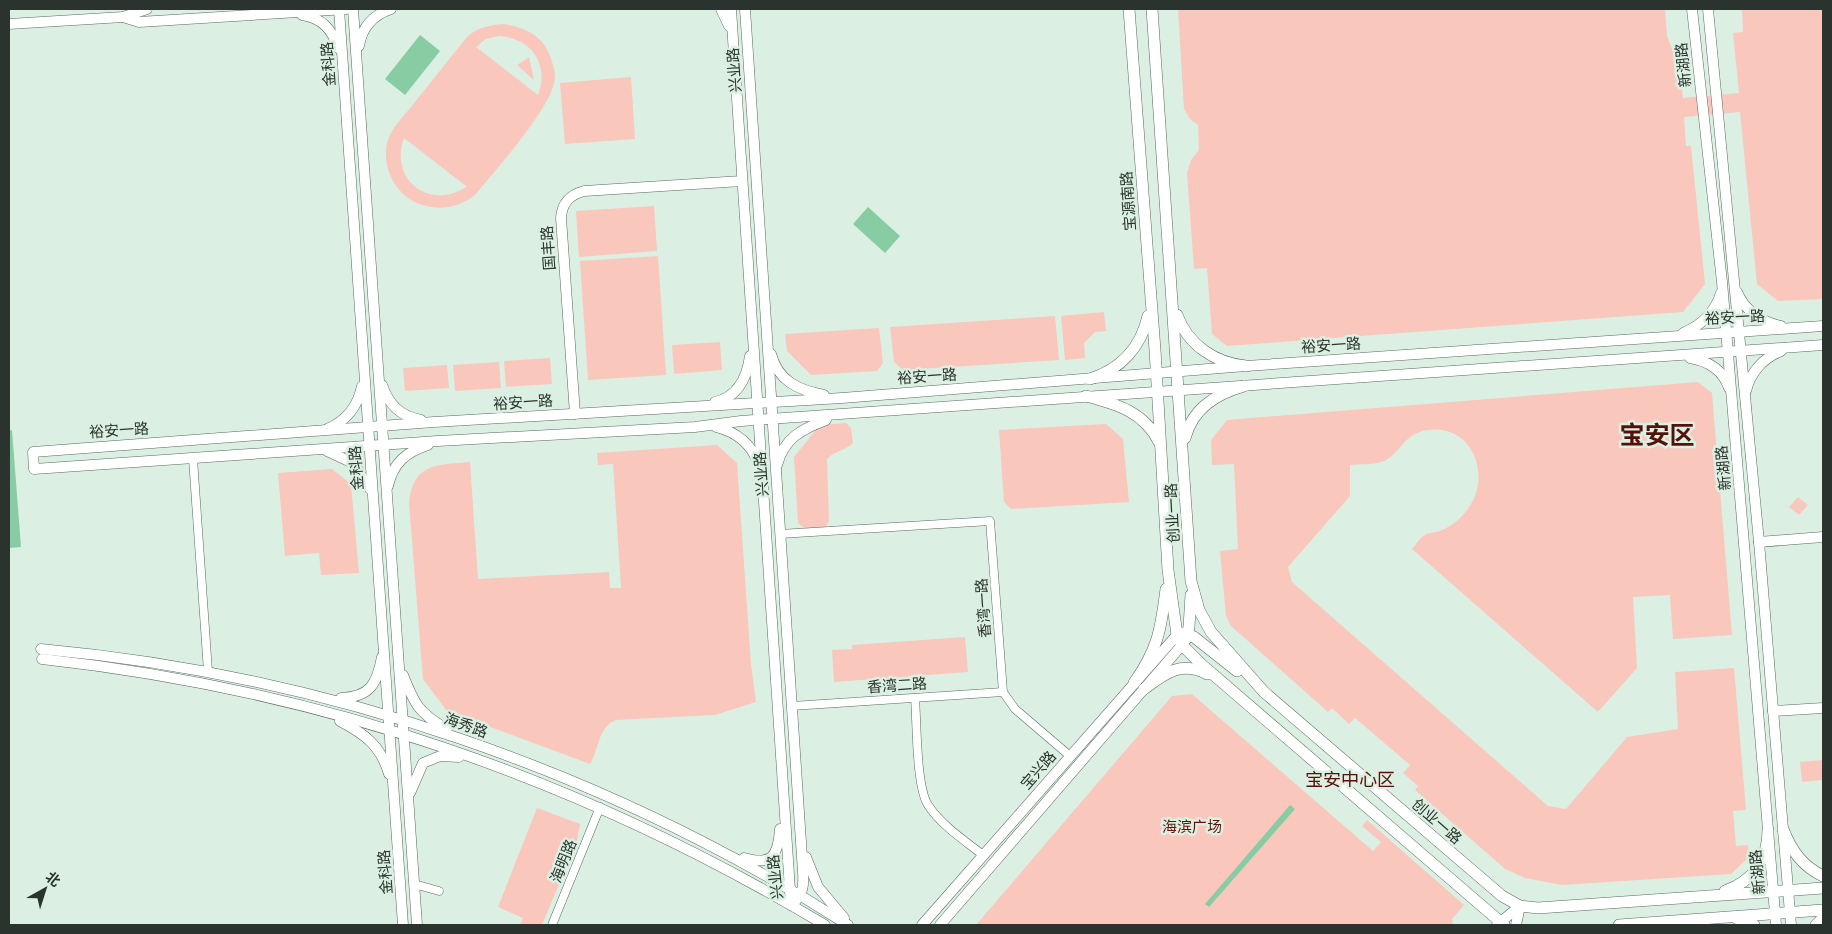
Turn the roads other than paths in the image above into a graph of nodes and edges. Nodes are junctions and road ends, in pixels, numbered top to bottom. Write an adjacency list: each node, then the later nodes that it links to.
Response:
1 (147, 9): 14 (main road)
2 (342, 9): 13 (main road); 18 (main road, 金科路)
3 (353, 9): 19 (main road, 金科路)
4 (392, 9): 19 (main road)
5 (721, 9): 17 (main road)
6 (731, 9): 17 (main road, 兴业路)
7 (745, 9): 16 (main road, 兴业路)
8 (751, 9): 16 (main road)
9 (1152, 9): 25 (main road)
10 (1692, 9): 22 (main road, 新湖路)
11 (1708, 9): 21 (main road, 新湖路)
12 (1128, 12): 26 (main road, 宝源南路)
13 (288, 13): 14 (main road); 18 (main road)
14 (123, 17): 15 (main road)
15 (9, 24)
16 (747, 37): 28 (main road, 兴业路)
17 (733, 39): 20 (main road, 兴业路)
18 (343, 64): 40 (main road, 金科路)
19 (358, 67): 42 (main road, 金科路)
20 (742, 181): 30 (main road, 兴业路); 55 (main road, 国丰路)
21 (1731, 253): 22 (main road); 23 (main road, 新湖路)
22 (1719, 254): 24 (main road, 新湖路)
23 (1734, 280): 29 (main road); 31 (main road, 新湖路)
24 (1722, 282): 32 (main road, 新湖路); 33 (main road)
25 (1173, 302): 39 (main road); 41 (main road)
26 (1150, 304): 43 (main road, 宝源南路); 44 (main road)
27 (1823, 326): 29 (main road, 裕安一路)
28 (766, 328): 50 (main road); 52 (main road, 兴业路)
29 (1792, 328): 31 (main road, 裕安一路)
30 (752, 330): 53 (main road, 兴业路); 54 (main road)
31 (1739, 331): 32 (main road, 裕安一路); 37 (main road, 新湖路)
32 (1726, 332): 33 (main road, 裕安一路); 36 (main road, 新湖路)
33 (1676, 335): 39 (main road, 裕安一路)
34 (1823, 345): 35 (main road)
35 (1796, 348): 37 (main road); 49 (main road)
36 (1728, 352): 37 (main road); 38 (main road); 51 (main road, 新湖路)
37 (1740, 352): 49 (main road, 新湖路)
38 (1676, 356): 45 (main road); 51 (main road)
39 (1246, 366): 41 (main road, 裕安一路)
40 (364, 372): 61 (main road, 金科路); 63 (main road)
41 (1178, 372): 43 (main road, 裕安一路); 46 (main road)
42 (378, 374): 59 (main road); 60 (main road, 金科路)
43 (1157, 374): 44 (main road, 裕安一路); 47 (main road, 宝源南路)
44 (1090, 379): 50 (main road, 裕安一路)
45 (1244, 386): 46 (main road); 65 (main road)
46 (1180, 390): 47 (main road); 65 (main road, 创业一路)
47 (1158, 391): 48 (main road); 68 (main road, 创业一路)
48 (1086, 396): 56 (main road); 68 (main road)
49 (1744, 397): 77 (main road, 新湖路)
50 (842, 398): 52 (main road, 裕安一路)
51 (1732, 398): 80 (main road, 新湖路)
52 (770, 402): 53 (main road, 裕安一路); 58 (main road, 兴业路)
53 (757, 403): 54 (main road, 裕安一路); 57 (main road, 兴业路)
54 (695, 406): 55 (main road, 裕安一路)
55 (575, 414): 59 (main road, 裕安一路)
56 (841, 415): 58 (main road); 71 (main road)
57 (758, 420): 58 (main road); 62 (main road); 72 (main road, 兴业路)
58 (772, 420): 71 (main road, 兴业路)
59 (434, 422): 60 (main road, 裕安一路)
60 (382, 426): 61 (main road, 裕安一路); 66 (main road, 金科路)
61 (368, 427): 63 (main road, 裕安一路); 67 (main road, 金科路)
62 (695, 428): 64 (main road); 72 (main road)
63 (320, 432): 70 (main road, 裕安一路)
64 (438, 441): 66 (main road); 74 (main road)
65 (1183, 444): 79 (main road, 创业一路)
66 (383, 445): 67 (main road); 74 (main road, 金科路)
67 (369, 446): 69 (main road); 73 (main road, 金科路)
68 (1162, 448): 78 (main road, 创业一路)
69 (321, 449): 70 (main road); 73 (main road)
70 (193, 460): 87 (street)
71 (776, 473): 75 (main road, 兴业路)
72 (762, 476): 107 (main road, 兴业路)
73 (373, 493): 83 (main road, 金科路)
74 (386, 494): 86 (main road, 金科路)
75 (780, 534): 90 (street, 香湾一路); 94 (main road, 兴业路)
76 (1823, 537): 77 (main road)
77 (1759, 542): 81 (main road, 新湖路)
78 (1168, 570): 82 (main road, 创业一路); 89 (main road)
79 (1191, 581): 82 (main road); 91 (main road, 创业一路)
80 (1750, 597): 81 (main road); 110 (main road, 新湖路)
81 (1764, 597): 97 (main road, 新湖路)
82 (1182, 638): 88 (main road); 89 (main road, 宝兴路); 91 (main road)
83 (384, 644): 93 (main road); 98 (main road, 金科路)
84 (41, 648): 87 (main road, 海秀路)
85 (42, 660): 95 (main road, 海秀路)
86 (399, 666): 99 (main road, 金科路); 102 (main road)
87 (208, 671): 93 (main road, 海秀路)
88 (1223, 683): 89 (main road); 130 (main road)
89 (1139, 686): 103 (main road, 宝兴路); 137 (main road, 宝兴路)
90 (1003, 692): 92 (street, 香湾二路); 103 (street)
91 (1264, 692): 124 (main road, 创业一路)
92 (915, 698): 94 (street, 香湾二路); 113 (street)
93 (331, 699): 98 (main road, 海秀路)
94 (792, 706): 111 (main road, 兴业路)
95 (312, 707): 100 (main road, 海秀路); 105 (main road)
96 (1823, 708): 97 (main road)
97 (1773, 711): 109 (main road, 新湖路)
98 (389, 715): 99 (main road, 海秀路); 100 (main road, 金科路)
99 (403, 719): 101 (main road, 金科路); 102 (main road, 海秀路)
100 (390, 731): 101 (main road, 海秀路); 105 (main road, 金科路)
101 (404, 735): 104 (main road, 海秀路); 106 (main road, 金科路)
102 (479, 746): 112 (main road, 海秀路)
103 (1070, 756): 113 (main road, 宝兴路)
104 (480, 759): 106 (main road); 108 (main road, 海秀路)
105 (394, 794): 131 (main road, 金科路)
106 (408, 798): 115 (main road, 金科路)
107 (784, 806): 112 (main road); 117 (main road, 兴业路)
108 (600, 807): 123 (main road, 海秀路); 133 (street, 海明路)
109 (1783, 829): 114 (main road); 118 (main road, 新湖路)
110 (1768, 830): 120 (main road, 新湖路); 121 (main road)
111 (802, 844): 122 (main road, 兴业路); 135 (main road)
112 (725, 853): 117 (main road, 海秀路)
113 (983, 855): 136 (main road, 宝兴路)
114 (1823, 876)
115 (414, 884): 119 (street); 132 (main road, 金科路)
116 (1823, 888): 118 (main road, 创业一路)
117 (790, 889): 122 (main road, 海秀路); 123 (main road, 兴业路)
118 (1788, 890): 120 (main road, 创业一路); 126 (main road, 新湖路)
119 (439, 891)
120 (1774, 891): 121 (main road, 创业一路); 127 (main road, 新湖路)
121 (1716, 895): 124 (main road, 创业一路)
122 (800, 896): 123 (main road, 兴业路); 135 (main road, 海秀路)
123 (791, 905): 134 (main road, 海秀路)
124 (1520, 906): 130 (main road); 138 (main road)
125 (1823, 910): 126 (main road)
126 (1790, 912): 127 (main road); 142 (main road, 新湖路)
127 (1775, 913): 128 (main road); 141 (main road, 新湖路)
128 (1722, 916): 139 (main road); 140 (main road)
129 (1823, 918): 143 (main road)
130 (1500, 924)
131 (404, 925)
132 (417, 925)
133 (552, 925)
134 (825, 925)
135 (850, 925)
136 (922, 925)
137 (940, 925)
138 (1516, 925)
139 (1619, 925)
140 (1754, 925)
141 (1776, 925)
142 (1791, 925)
143 (1816, 925)

